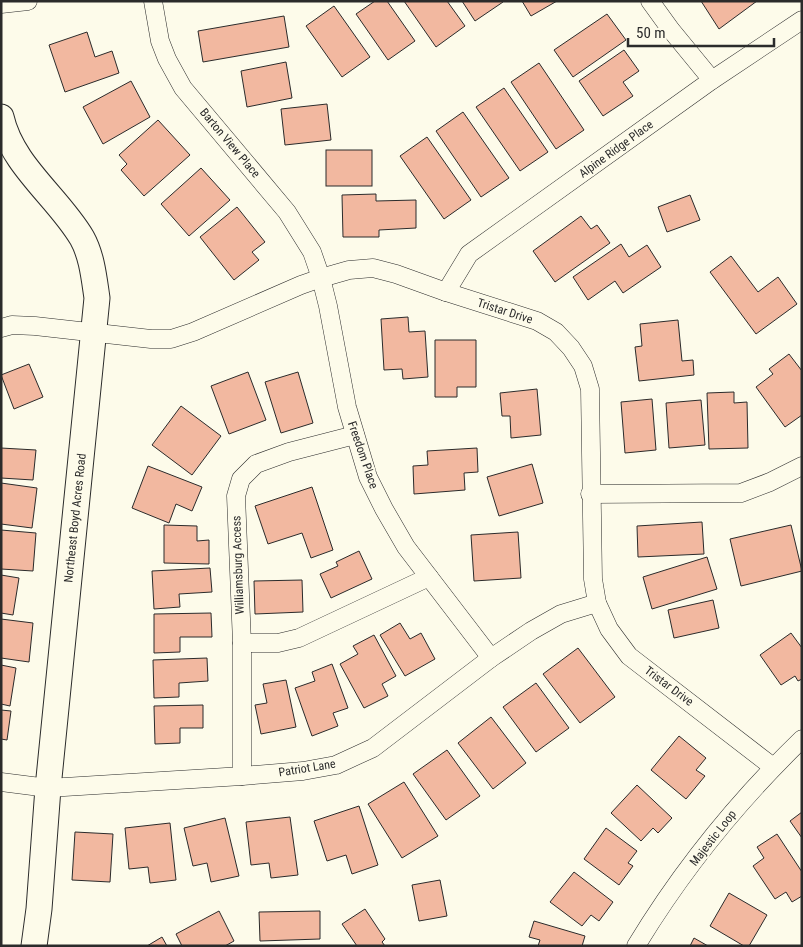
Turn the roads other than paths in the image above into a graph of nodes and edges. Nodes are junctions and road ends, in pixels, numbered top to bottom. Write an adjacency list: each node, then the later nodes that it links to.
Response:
1 (28, 1): 4 (street)
2 (154, 1): 8 (street, Barton View Place)
3 (650, 1): 6 (street)
4 (1, 4)
5 (802, 20): 6 (street, Alpine Ridge Place)
6 (712, 80): 9 (street, Alpine Ridge Place)
7 (1, 117): 11 (street, Northeast Boyd Acres Road)
8 (321, 278): 9 (street, Tristar Drive); 11 (street, Tristar Drive); 12 (street, Freedom Place)
9 (446, 292): 14 (street, Tristar Drive)
10 (1, 328): 11 (street, Tristar Drive)
11 (94, 332): 23 (street, Northeast Boyd Acres Road)
12 (355, 434): 15 (street, Freedom Place); 17 (street, Williamsburg Access)
13 (802, 466): 14 (street)
14 (590, 494): 16 (street, Tristar Drive)
15 (429, 577): 17 (street); 18 (street, Freedom Place)
16 (597, 603): 18 (street, Patriot Lane); 20 (street, Tristar Drive)
17 (242, 643): 21 (street, Williamsburg Access)
18 (491, 658): 21 (street, Patriot Lane)
19 (802, 739): 20 (street, Majestic Loop)
20 (772, 767): 25 (street, Majestic Loop)
21 (242, 776): 23 (street, Patriot Lane)
22 (1, 782): 23 (street, Patriot Lane)
23 (48, 788): 24 (street, Northeast Boyd Acres Road)
24 (34, 946)
25 (636, 946)

